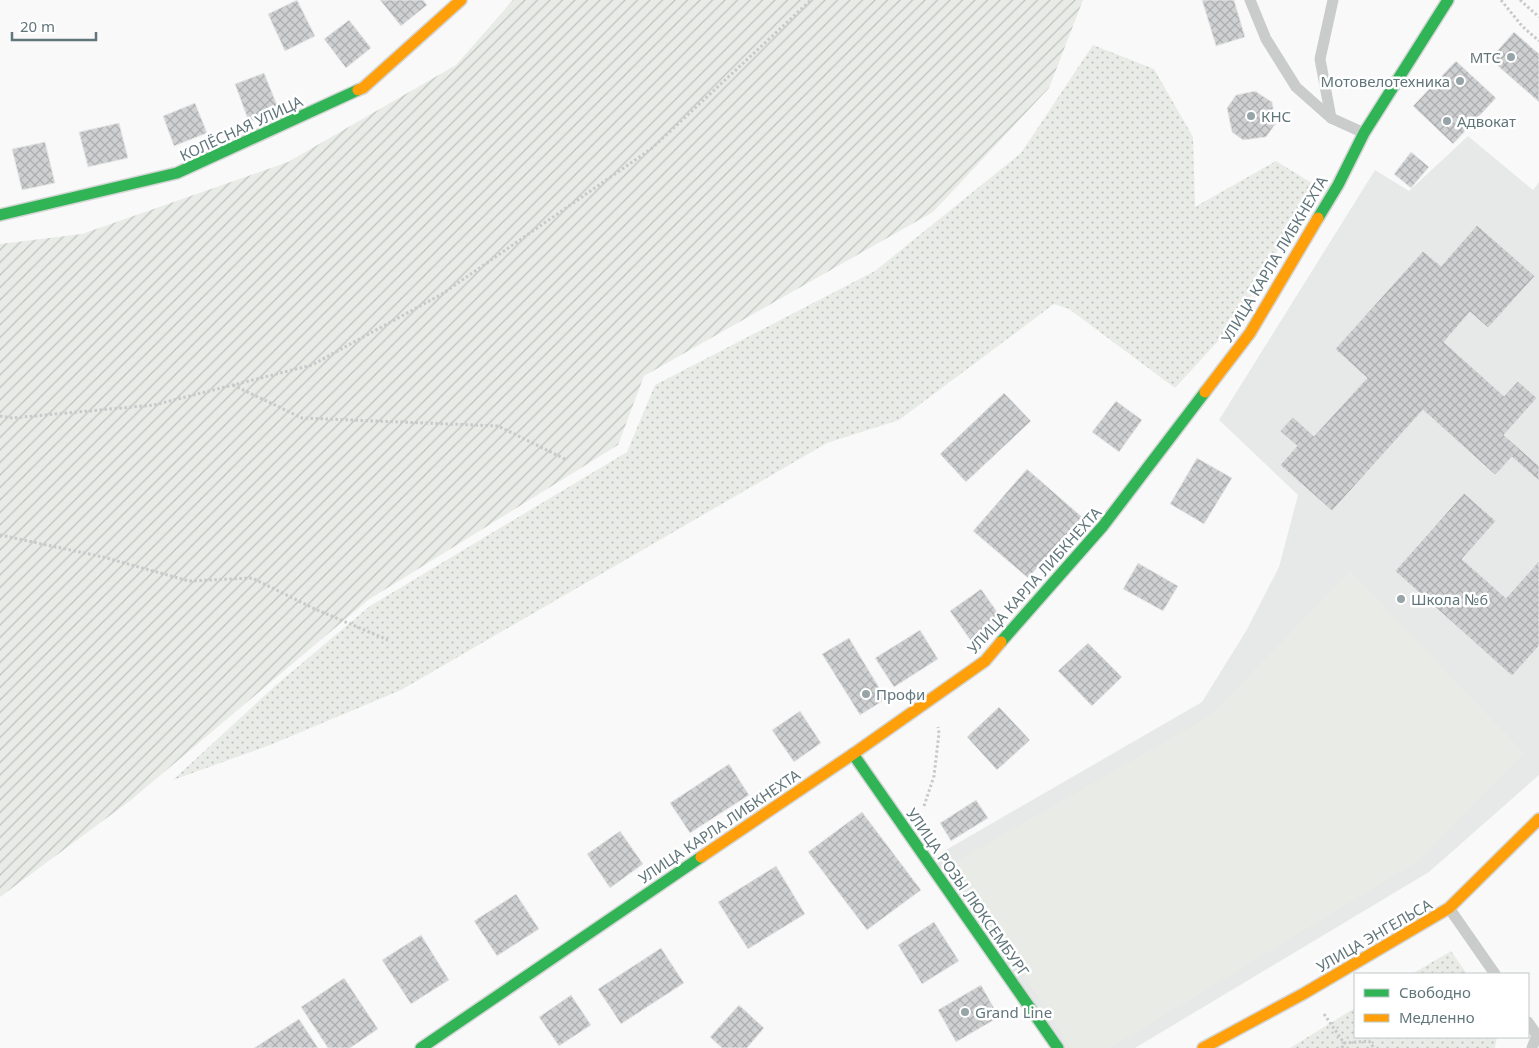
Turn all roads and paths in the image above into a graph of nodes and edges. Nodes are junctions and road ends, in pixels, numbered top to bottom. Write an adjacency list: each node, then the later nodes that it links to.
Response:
1 (461, 0): 12 (street, КОЛЁСНАЯ УЛИЦА)
2 (811, 0): 13 (path)
3 (1250, 0): 10 (lane)
4 (1333, 0): 10 (lane)
5 (1448, 0): 11 (street, УЛИЦА КАРЛА ЛИБКНЕХТА)
6 (1501, 0): 9 (path)
7 (1520, 0): 8 (path)
8 (1539, 17)
9 (1539, 41)
10 (1331, 118): 11 (lane)
11 (1364, 133): 18 (street, УЛИЦА КАРЛА ЛИБКНЕХТА)
12 (0, 214)
13 (233, 385): 14 (path); 15 (path)
14 (0, 416)
15 (567, 460)
16 (0, 535): 17 (path)
17 (388, 640)
18 (934, 698): 19 (street, УЛИЦА КАРЛА ЛИБКНЕХТА); 21 (path)
19 (854, 754): 21 (street, УЛИЦА РОЗЫ ЛЮКСЕМБУРГ); 28 (street, УЛИЦА КАРЛА ЛИБКНЕХТА)
20 (1539, 819): 22 (street, УЛИЦА ЭНГЕЛЬСА)
21 (913, 840): 29 (street, УЛИЦА РОЗЫ ЛЮКСЕМБУРГ)
22 (1449, 908): 23 (lane); 30 (street, УЛИЦА ЭНГЕЛЬСА)
23 (1494, 973)
24 (1324, 1013): 27 (path)
25 (1529, 1024): 26 (lane)
26 (1538, 1037): 33 (lane)
27 (1344, 1043): 31 (path); 32 (path)
28 (421, 1048)
29 (1058, 1048)
30 (1203, 1048)
31 (1342, 1048)
32 (1374, 1048)
33 (1532, 1048)

